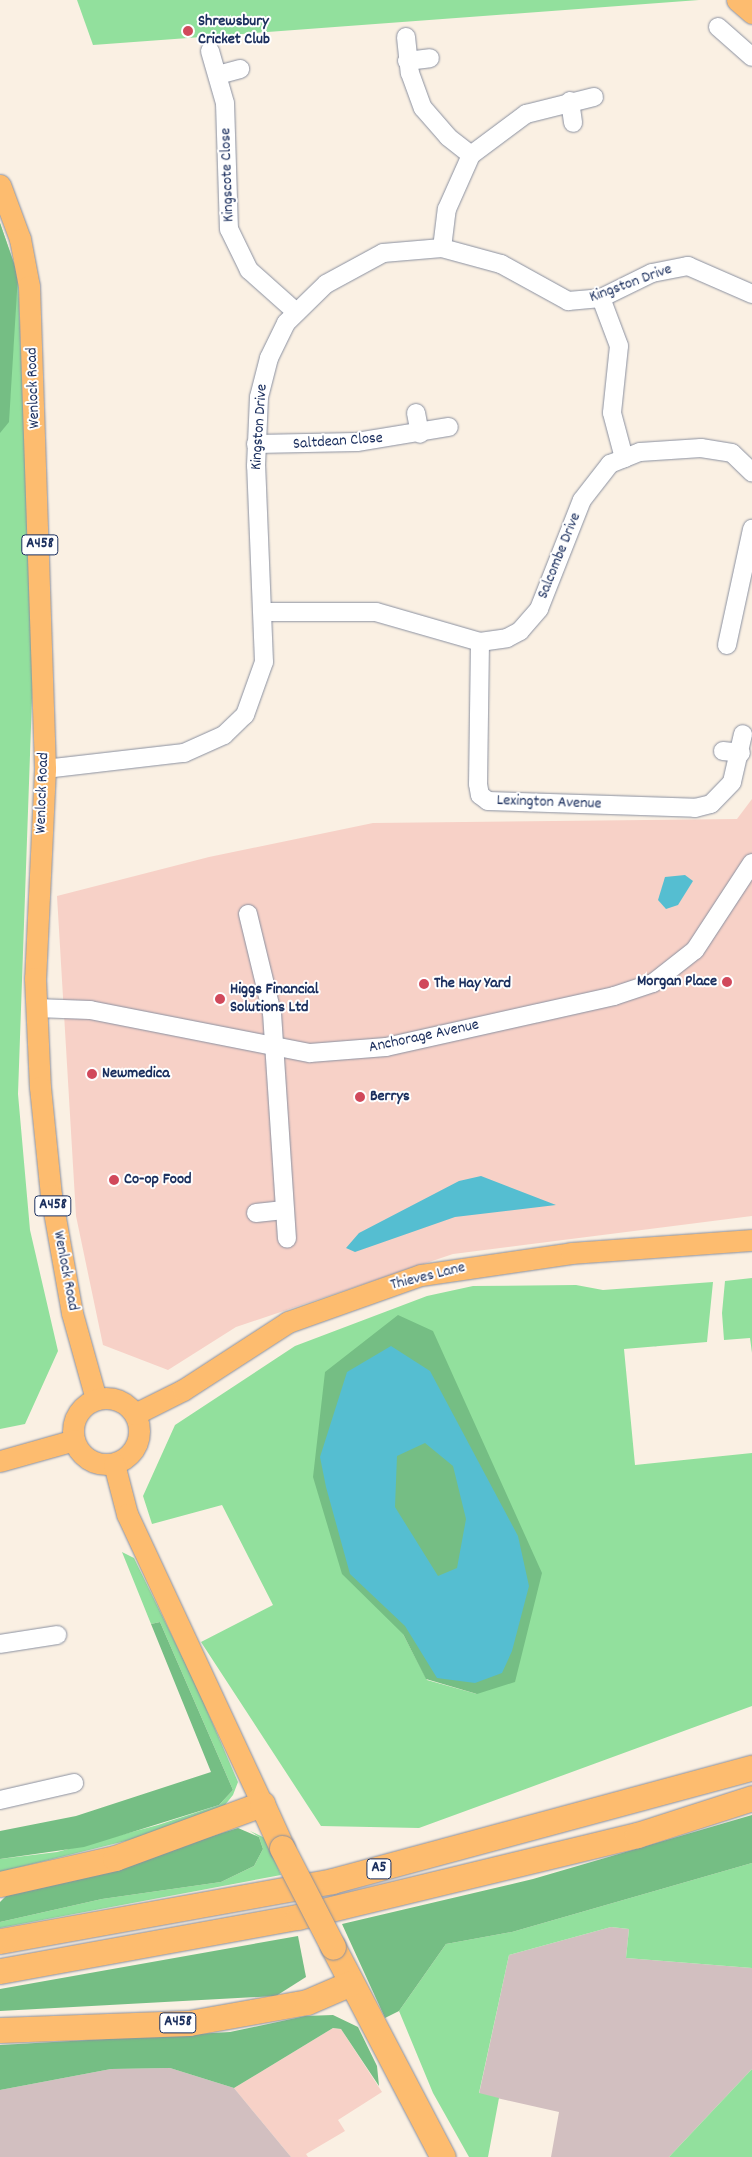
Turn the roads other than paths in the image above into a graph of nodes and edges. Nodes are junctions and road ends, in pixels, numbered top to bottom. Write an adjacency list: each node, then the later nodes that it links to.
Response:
1 (737, 0): 2 (main road)
2 (752, 13)
3 (718, 27): 6 (street)
4 (406, 37): 8 (street)
5 (210, 51): 10 (street, Kingscote Close)
6 (752, 57)
7 (430, 58): 8 (street)
8 (407, 61): 14 (street)
9 (240, 69): 10 (street)
10 (218, 75): 19 (street, Kingscote Close)
11 (594, 97): 12 (street)
12 (570, 101): 13 (street); 14 (street)
13 (573, 123)
14 (471, 154): 16 (street)
15 (0, 185): 34 (main road, Wenlock Road / A458)
16 (442, 248): 18 (street, Kingston Drive); 19 (street, Kingston Drive)
17 (752, 294): 18 (street, Kingston Drive)
18 (601, 298): 24 (street)
19 (295, 311): 23 (street, Kingston Drive)
20 (416, 413): 22 (street)
21 (449, 427): 22 (street, Saltdean Close)
22 (420, 434): 23 (street, Saltdean Close)
23 (256, 444): 28 (street, Kingston Drive)
24 (624, 458): 25 (street, Salcombe Drive); 29 (street, Salcombe Drive)
25 (752, 472)
26 (752, 529): 27 (street)
27 (748, 577): 30 (street)
28 (264, 612): 29 (street); 34 (street, Kingston Drive)
29 (480, 642): 33 (street, Lexington Avenue)
30 (727, 645)
31 (743, 734): 33 (street, Lexington Avenue)
32 (723, 751): 33 (street)
33 (741, 753)
34 (45, 769): 37 (main road, Wenlock Road / A458)
35 (752, 863): 38 (street, Anchorage Avenue)
36 (248, 914): 38 (street)
37 (36, 1008): 38 (street, Anchorage Avenue); 43 (main road, Wenlock Road / A458)
38 (275, 1048): 39 (street)
39 (284, 1210): 40 (street); 41 (street)
40 (256, 1214)
41 (287, 1239)
42 (752, 1240): 44 (main road, Thieves Lane)
43 (96, 1399): 44 (main road); 45 (main road)
44 (135, 1414): 47 (main road)
45 (74, 1440): 46 (main road); 47 (main road)
46 (0, 1461)
47 (114, 1464): 54 (main road)
48 (57, 1635): 49 (street)
49 (0, 1644)
50 (752, 1768): 56 (highway, A5)
51 (74, 1783): 53 (street)
52 (752, 1798): 57 (highway, A5)
53 (0, 1800)
54 (262, 1804): 55 (highway); 58 (highway, bridge)
55 (0, 1884)
56 (0, 1941)
57 (0, 1971)
58 (351, 1983): 59 (highway, A458); 60 (highway)
59 (0, 2030)
60 (443, 2157)

